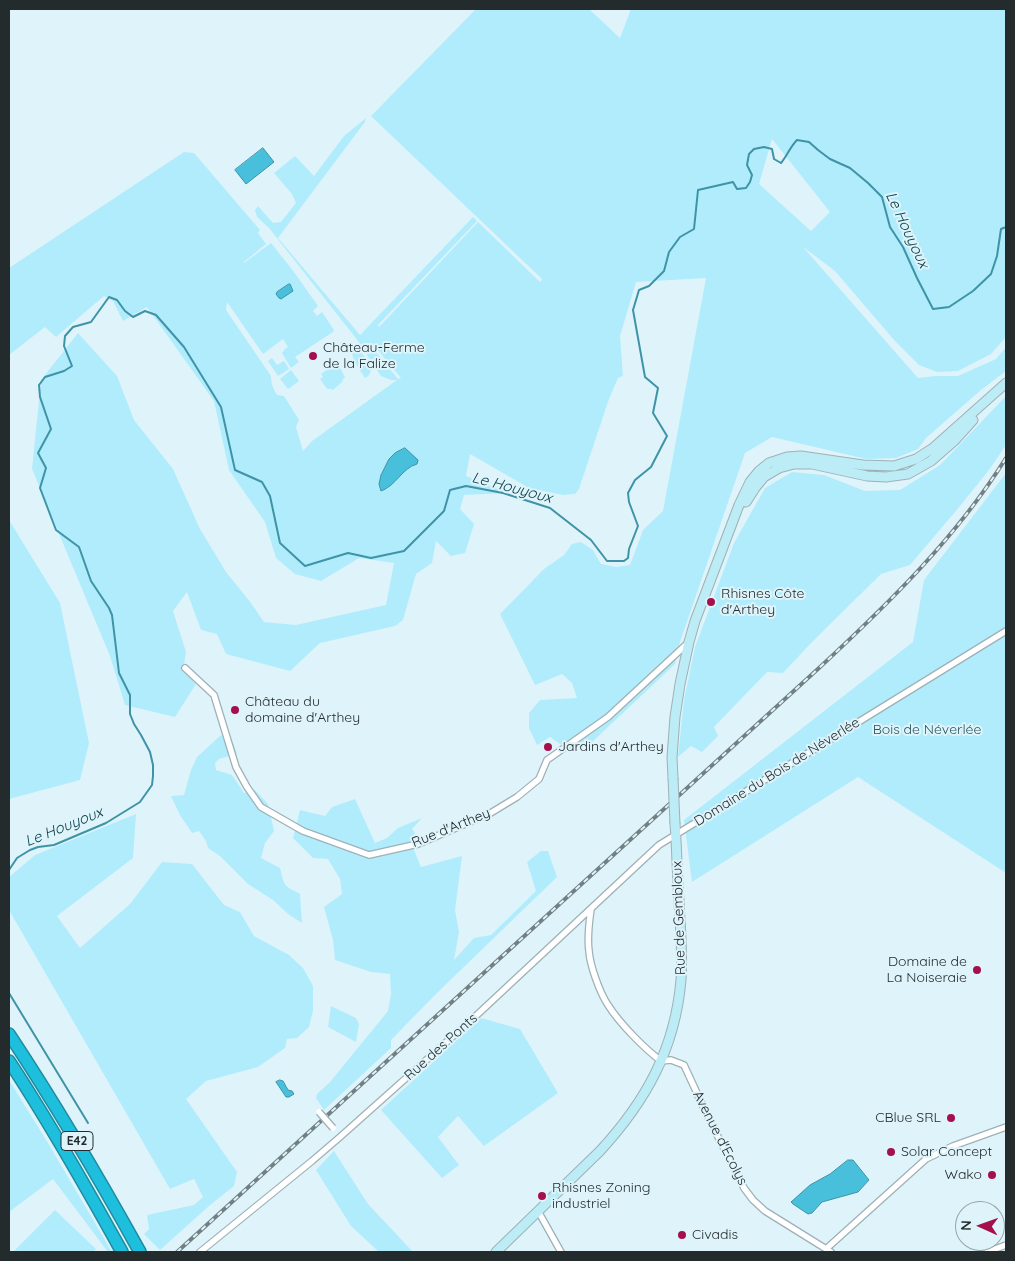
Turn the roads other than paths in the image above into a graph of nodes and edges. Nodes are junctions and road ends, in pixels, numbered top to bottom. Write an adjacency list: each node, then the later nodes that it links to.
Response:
1 (1006, 383): 3 (main road, Rue de Gembloux)
2 (1006, 631): 5 (street, Domaine du Bois de Néverlée)
3 (689, 642): 4 (street, Rue d'Arthey); 5 (main road, Rue de Gembloux, bridge)
4 (185, 668)
5 (676, 834): 6 (street, Rue des Ponts); 8 (main road, Rue de Gembloux)
6 (591, 909): 8 (street); 12 (street, Rue des Ponts)
7 (9, 1034): 17 (highway, E42)
8 (662, 1061): 13 (main road, Rue de Gembloux); 15 (street, Avenue d'Ecolys)
9 (9, 1062): 16 (highway, E42)
10 (318, 1112): 12 (street, bridge)
11 (1006, 1127): 15 (street)
12 (340, 1137): 18 (street, Rue des Ponts)
13 (538, 1211): 19 (main road, Rue de Gembloux); 20 (street)
14 (1006, 1245): 21 (street)
15 (829, 1251)
16 (122, 1252)
17 (140, 1252)
18 (200, 1252)
19 (496, 1252)
20 (560, 1252)
21 (988, 1252)

